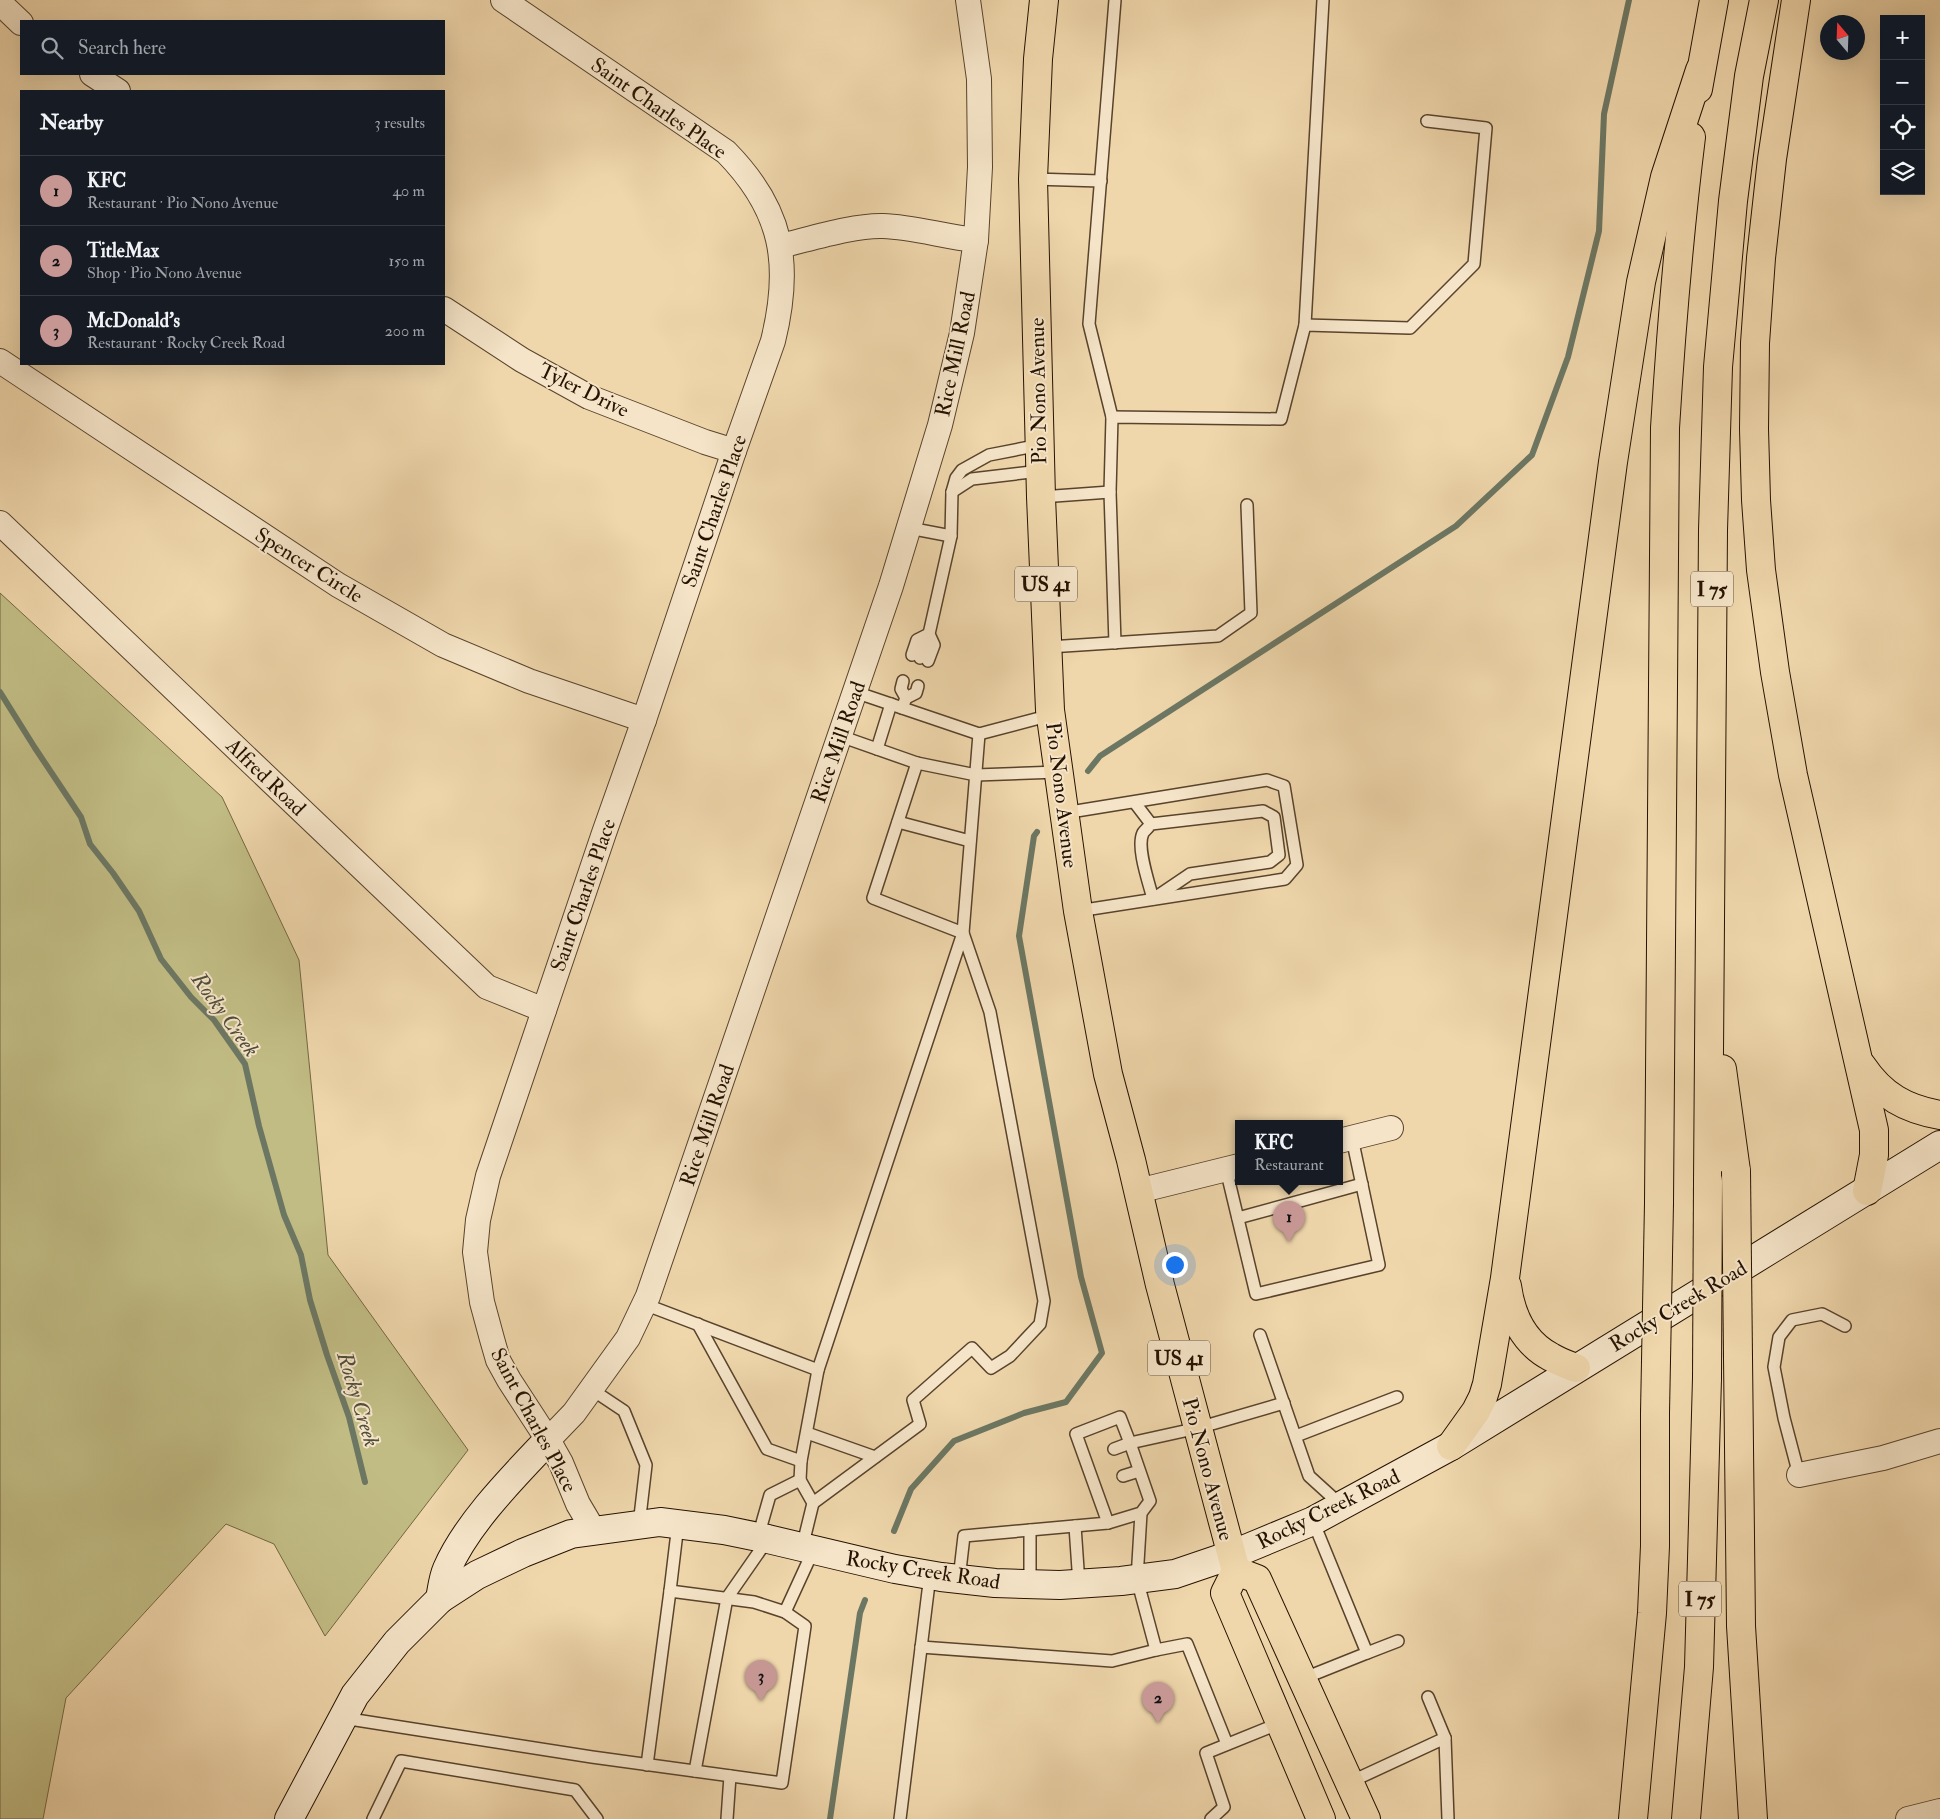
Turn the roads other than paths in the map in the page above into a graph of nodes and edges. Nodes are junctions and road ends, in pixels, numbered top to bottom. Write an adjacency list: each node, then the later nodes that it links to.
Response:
1 (503, 0): 18 (street, Saint Charles Place)
2 (968, 0): 17 (street, Rice Mill Road)
3 (1044, 0): 15 (main road, Pio Nono Avenue / US 41)
4 (1115, 0): 16 (lane)
5 (1322, 0): 20 (lane)
6 (1714, 0): 11 (main road, I 75)
7 (1764, 0): 53 (main road, I 75)
8 (1796, 0): 55 (main road)
9 (0, 3): 10 (street)
10 (20, 21)
11 (1700, 70): 65 (main road); 135 (main road, I 75, bridge)
12 (94, 75): 13 (street)
13 (116, 90)
14 (1426, 121): 20 (lane)
15 (1033, 180): 16 (lane); 24 (main road, Pio Nono Avenue / US 41)
16 (1101, 181): 22 (lane)
17 (976, 240): 18 (street); 29 (street, Rice Mill Road)
18 (780, 246): 23 (street, Saint Charles Place)
19 (445, 310): 23 (street, Tyler Drive)
20 (1305, 324): 22 (lane)
21 (0, 361): 38 (street, Spencer Circle)
22 (1112, 418): 26 (lane)
23 (734, 451): 38 (street, Saint Charles Place)
24 (1040, 471): 25 (lane); 25 (lane); 26 (lane); 33 (main road, Pio Nono Avenue / US 41)
25 (952, 492): 30 (lane)
26 (1110, 492): 32 (lane)
27 (1247, 505): 32 (lane)
28 (0, 523): 54 (street, Alfred Road)
29 (909, 528): 30 (lane); 35 (street, Rice Mill Road)
30 (951, 536): 31 (lane)
31 (929, 634): 31 (lane)
32 (1116, 643): 33 (lane)
33 (1049, 647): 37 (main road, Pio Nono Avenue / US 41)
34 (911, 683): 36 (lane)
35 (855, 692): 36 (lane); 40 (street, Rice Mill Road)
36 (900, 703): 39 (lane); 41 (lane)
37 (1051, 715): 39 (lane); 43 (main road, Pio Nono Avenue / US 41)
38 (644, 720): 54 (street, Saint Charles Place)
39 (979, 734): 44 (lane)
40 (840, 736): 41 (lane); 66 (street, Rice Mill Road)
41 (877, 749): 42 (lane)
42 (917, 763): 44 (lane); 47 (lane)
43 (1058, 772): 44 (lane); 46 (main road, Pio Nono Avenue / US 41)
44 (976, 775): 49 (lane)
45 (1135, 803): 46 (lane); 48 (lane); 50 (lane)
46 (1064, 813): 51 (main road, Pio Nono Avenue / US 41)
47 (898, 822): 49 (lane); 52 (lane)
48 (1152, 824): 50 (lane); 50 (lane)
49 (970, 841): 52 (lane)
50 (1153, 899): 51 (lane)
51 (1078, 911): 62 (main road, Pio Nono Avenue / US 41)
52 (963, 933): 71 (lane); 83 (lane)
53 (1709, 992): 136 (main road, I 75, bridge); 137 (main road, bridge)
54 (544, 1010): 78 (street, Saint Charles Place)
55 (1859, 1061): 56 (main road); 63 (main road)
56 (1940, 1115)
57 (1392, 1128): 58 (street)
58 (1345, 1139): 61 (lane)
59 (1940, 1145): 63 (street, Rocky Creek Road)
60 (1232, 1168): 62 (street); 64 (lane)
61 (1362, 1184): 64 (lane); 64 (lane)
62 (1138, 1191): 75 (main road, Pio Nono Avenue / US 41)
63 (1867, 1191): 70 (street, Rocky Creek Road)
64 (1238, 1218)
65 (1505, 1278): 70 (main road); 81 (main road)
66 (644, 1304): 67 (lane); 72 (street, Rice Mill Road)
67 (698, 1324): 71 (lane); 84 (lane)
68 (1845, 1326): 86 (lane)
69 (1260, 1335): 74 (lane)
70 (1576, 1368): 81 (street, Rocky Creek Road)
71 (818, 1370): 76 (lane)
72 (591, 1389): 78 (street, Rice Mill Road); 95 (lane)
73 (1397, 1397): 77 (lane)
74 (1284, 1403): 75 (lane); 77 (lane)
75 (1198, 1428): 79 (lane); 101 (main road, Pio Nono Avenue / US 41)
76 (807, 1433): 83 (lane); 84 (lane)
77 (1296, 1436): 90 (lane)
78 (548, 1440): 98 (street, Saint Charles Place); 109 (street)
79 (1130, 1443): 82 (lane); 85 (lane); 94 (lane)
80 (1929, 1444): 86 (street)
81 (1451, 1446): 90 (street, Rocky Creek Road)
82 (1114, 1449)
83 (875, 1457): 89 (lane)
84 (801, 1461): 88 (lane)
85 (1140, 1471): 87 (lane); 91 (lane)
86 (1799, 1475)
87 (1123, 1476)
88 (800, 1480): 89 (lane); 99 (lane)
89 (813, 1503): 100 (lane)
90 (1343, 1506): 92 (street, Rocky Creek Road)
91 (1141, 1513): 94 (lane); 104 (lane)
92 (1313, 1521): 101 (street, Rocky Creek Road); 114 (lane)
93 (678, 1523): 95 (street, Rocky Creek Road); 99 (street, Rocky Creek Road); 107 (lane)
94 (1108, 1523): 96 (lane)
95 (639, 1525): 98 (street, Rocky Creek Road)
96 (1075, 1526): 97 (lane); 106 (lane)
97 (1030, 1530): 103 (lane); 105 (lane)
98 (594, 1531): 109 (street, Rocky Creek Road)
99 (763, 1538): 100 (street, Rocky Creek Road); 108 (lane)
100 (807, 1549): 102 (street, Rocky Creek Road); 110 (lane)
101 (1233, 1563): 104 (street, Rocky Creek Road); 115 (main road); 118 (main road)
102 (930, 1575): 103 (street, Rocky Creek Road); 112 (lane)
103 (959, 1579): 105 (street, Rocky Creek Road)
104 (1137, 1579): 106 (street, Rocky Creek Road); 113 (lane)
105 (1030, 1584): 106 (street, Rocky Creek Road)
106 (1079, 1584)
107 (670, 1591): 108 (lane); 121 (lane)
108 (727, 1598): 110 (lane); 122 (lane)
109 (440, 1599): 117 (street, Rocky Creek Road)
110 (785, 1612): 123 (lane)
111 (1398, 1641): 114 (lane)
112 (921, 1647): 113 (lane); 130 (lane)
113 (1156, 1650): 120 (lane)
114 (1367, 1653): 115 (lane)
115 (1302, 1679): 124 (main road)
116 (1428, 1697): 119 (lane)
117 (343, 1718): 121 (lane); 126 (street, Rocky Creek Road)
118 (1280, 1723): 120 (lane); 132 (main road)
119 (1445, 1738): 124 (lane); 134 (lane)
120 (1227, 1744): 131 (lane)
121 (647, 1765): 122 (lane)
122 (695, 1771): 123 (lane)
123 (730, 1776): 129 (lane)
124 (1348, 1783): 133 (main road)
125 (1940, 1811): 138 (street)
126 (289, 1819)
127 (373, 1819): 128 (lane)
128 (597, 1819)
129 (727, 1819)
130 (900, 1819)
131 (1211, 1819)
132 (1321, 1819)
133 (1366, 1819)
134 (1448, 1819)
135 (1633, 1819)
136 (1686, 1819)
137 (1753, 1819)
138 (1908, 1819)

